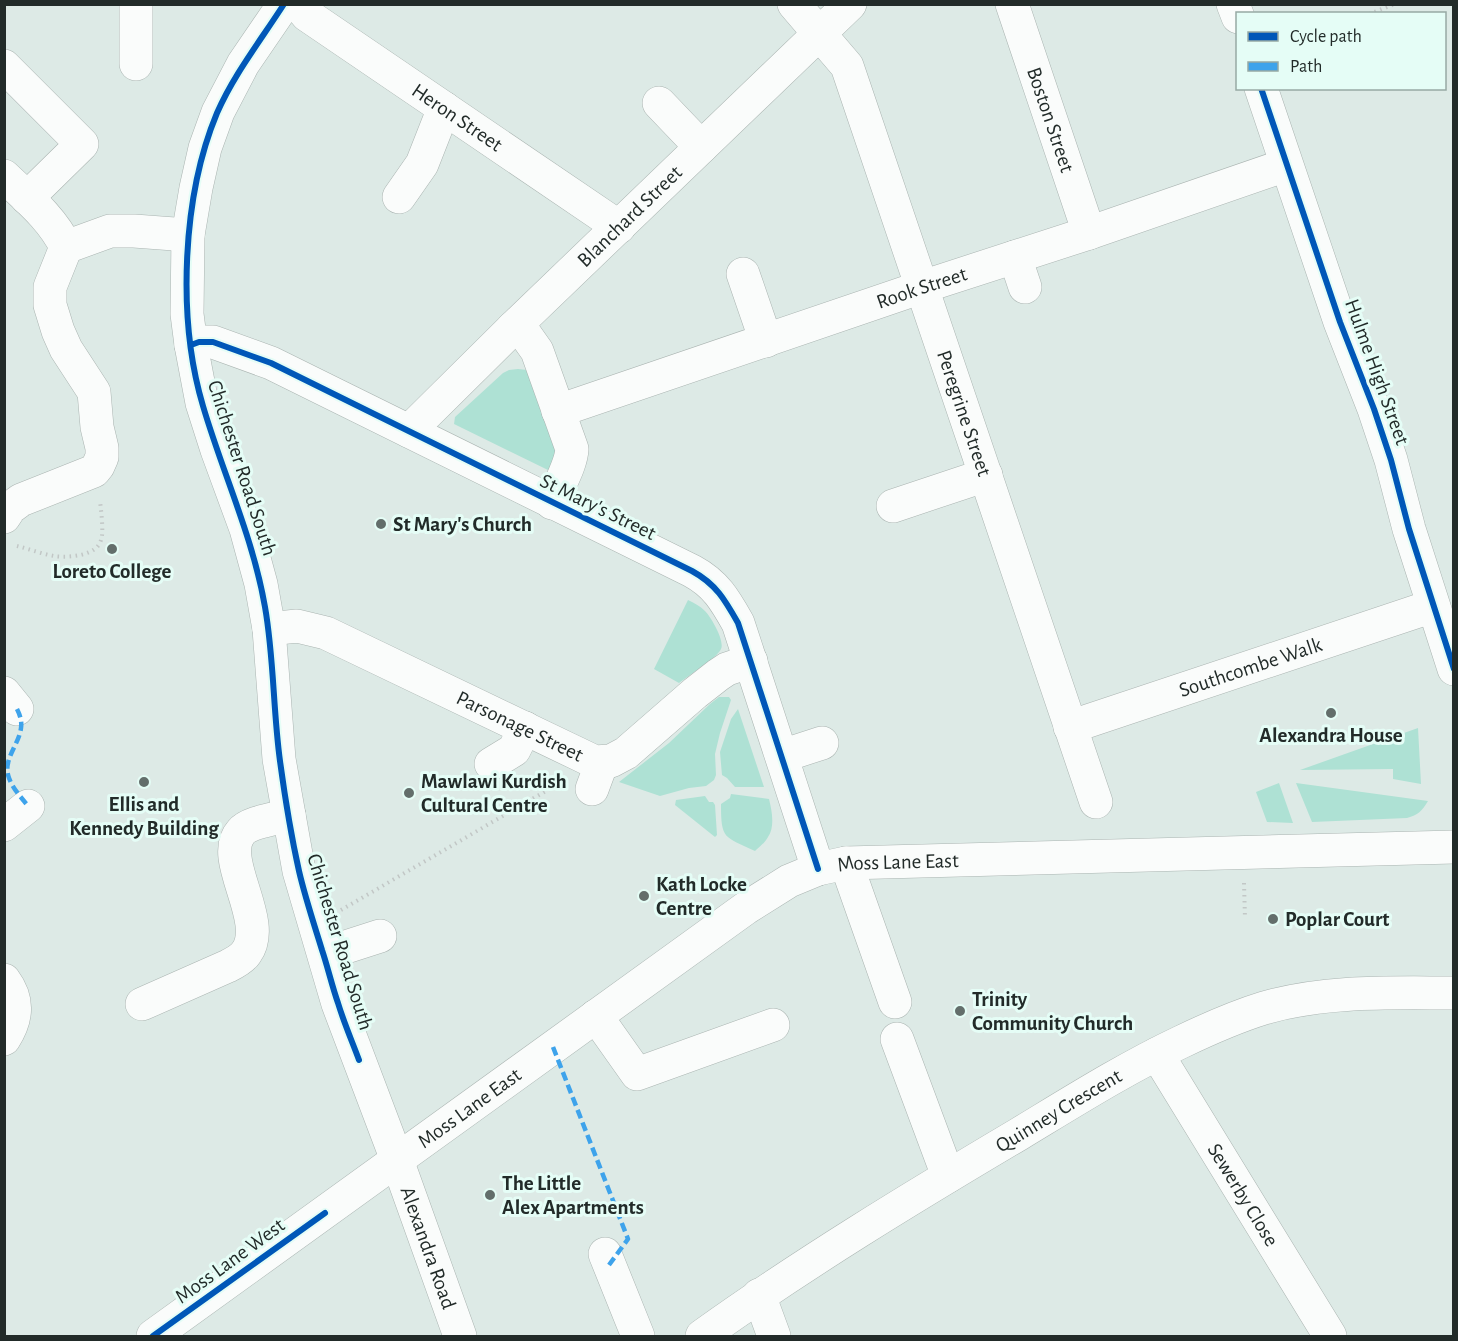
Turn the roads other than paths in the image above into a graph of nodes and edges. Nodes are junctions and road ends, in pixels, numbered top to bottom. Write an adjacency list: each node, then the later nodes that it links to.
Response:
1 (136, 4): 8 (street)
2 (284, 4): 20 (street, Chichester Road South)
3 (298, 4): 12 (street, Heron Street)
4 (794, 4): 7 (street, Peregrine Street)
5 (850, 4): 7 (street, Blanchard Street)
6 (1012, 4): 19 (street, Boston Street)
7 (820, 34): 13 (street, Blanchard Street); 24 (street, Peregrine Street)
8 (136, 64)
9 (4, 66): 17 (street)
10 (1262, 90): 14 (street, Hulme High Street)
11 (659, 103): 13 (street)
12 (444, 108): 16 (street); 18 (street, Heron Street)
13 (700, 147): 18 (street, Blanchard Street)
14 (1286, 165): 19 (street, Rook Street); 35 (street, Hulme High Street)
15 (4, 176): 17 (street)
16 (399, 197)
17 (27, 198): 21 (street)
18 (619, 227): 26 (street, Blanchard Street)
19 (1089, 233): 22 (street, Rook Street)
20 (188, 235): 21 (street); 28 (street, Chichester Road South)
21 (66, 247): 34 (street)
22 (1015, 257): 24 (street, Rook Street); 25 (street)
23 (743, 274): 27 (street)
24 (922, 287): 27 (street, Rook Street); 31 (street, Peregrine Street)
25 (1025, 287)
26 (513, 328): 29 (street, St Mary's Street); 30 (street, Blanchard Street)
27 (766, 341): 29 (street, Rook Street)
28 (190, 345): 30 (street, St Mary's Street); 36 (street, Chichester Road South)
29 (558, 411): 32 (street, St Mary's Street)
30 (409, 431): 32 (street, St Mary's Street)
31 (986, 475): 33 (street); 39 (street, Peregrine Street)
32 (552, 502): 37 (street, St Mary's Street)
33 (893, 506)
34 (9, 531)
35 (1433, 606): 38 (street, Hulme High Street); 39 (street, Southcombe Walk)
36 (269, 629): 40 (street, Parsonage Street); 45 (street, Chichester Road South)
37 (751, 662): 40 (street, Parsonage Street); 42 (street, St Mary's Street)
38 (1454, 669)
39 (1070, 727): 44 (street, Peregrine Street)
40 (525, 728): 43 (street)
41 (822, 742): 42 (street)
42 (782, 756): 47 (street, St Mary's Street)
43 (491, 765)
44 (1096, 802)
45 (289, 815): 49 (street, Chichester Road South); 53 (street)
46 (1454, 847): 47 (street, Moss Lane East)
47 (832, 866): 52 (street, St Mary's Street); 54 (street, Moss Lane East)
48 (380, 936): 49 (street)
49 (319, 940): 59 (street, Chichester Road South)
50 (4, 980): 56 (street)
51 (1454, 993): 58 (street, Quinney Crescent)
52 (895, 1002)
53 (142, 1004)
54 (596, 1016): 55 (street); 59 (street, Moss Lane East)
55 (773, 1025)
56 (4, 1039)
57 (897, 1039): 60 (street)
58 (1157, 1054): 60 (street, Quinney Crescent); 68 (street, Sewerby Close)
59 (397, 1160): 63 (street, Moss Lane West); 64 (street, Alexandra Road)
60 (948, 1176): 62 (street, Quinney Crescent)
61 (604, 1254): 65 (street)
62 (759, 1295): 66 (street, Quinney Crescent); 67 (street)
63 (153, 1336)
64 (460, 1336)
65 (638, 1336)
66 (702, 1336)
67 (774, 1336)
68 (1330, 1336)

